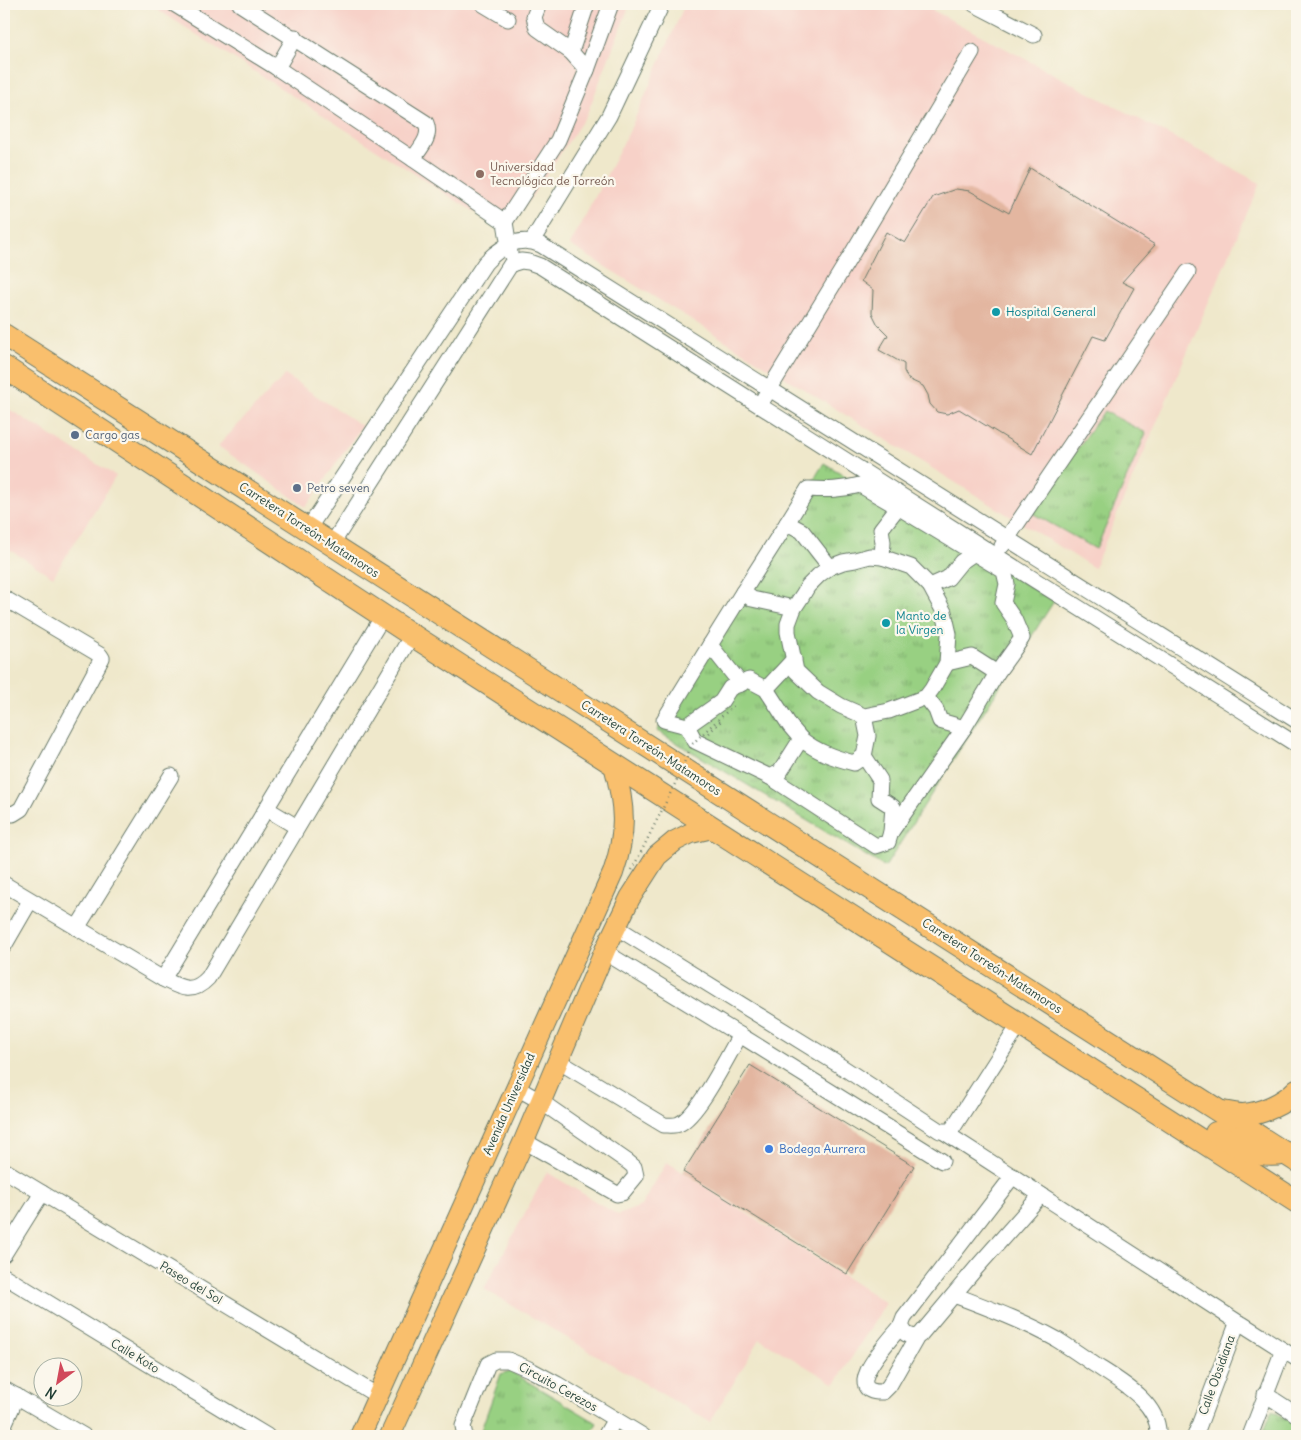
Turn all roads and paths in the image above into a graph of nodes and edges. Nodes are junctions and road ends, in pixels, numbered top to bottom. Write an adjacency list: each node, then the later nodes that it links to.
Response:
1 (174, 4): 14 (street)
2 (240, 4): 11 (street)
3 (482, 4): 9 (street)
4 (539, 4): 12 (street)
5 (587, 4): 12 (street)
6 (611, 4): 15 (street)
7 (662, 4): 18 (street)
8 (974, 4): 10 (street)
9 (508, 19)
10 (1034, 35)
11 (295, 37): 14 (street); 16 (street)
12 (571, 52): 15 (street)
13 (972, 52): 24 (street)
14 (276, 68): 16 (street)
15 (587, 70): 17 (street)
16 (413, 159): 17 (street)
17 (505, 222): 19 (street)
18 (532, 241): 19 (street); 24 (street)
19 (509, 245): 20 (street); 30 (street)
20 (512, 264): 25 (street); 32 (street)
21 (1188, 272): 31 (street)
22 (4, 335): 30 (highway, Carretera Torreón-Matamoros)
23 (4, 367): 41 (highway)
24 (770, 390): 25 (street); 26 (street)
25 (758, 405): 27 (street)
26 (900, 473): 27 (street); 31 (street)
27 (891, 488): 34 (street)
28 (898, 508): 29 (street); 33 (street); 35 (street)
29 (787, 523): 36 (street); 38 (street)
30 (308, 529): 32 (highway, Carretera Torreón-Matamoros)
31 (1006, 538): 34 (street); 50 (street)
32 (332, 544): 85 (highway, Carretera Torreón-Matamoros)
33 (974, 553): 37 (street); 46 (street)
34 (995, 555): 51 (street)
35 (882, 557): 36 (street); 37 (street)
36 (830, 567): 40 (street)
37 (930, 586): 45 (street)
38 (744, 592): 40 (street); 43 (street)
39 (4, 598): 64 (street)
40 (794, 608): 44 (street)
41 (383, 616): 42 (highway); 63 (street)
42 (412, 635): 60 (highway); 65 (street)
43 (710, 645): 47 (street); 54 (street)
44 (794, 659): 48 (street); 52 (street)
45 (947, 663): 46 (street); 49 (street)
46 (997, 673): 55 (street)
47 (741, 684): 48 (street); 54 (street)
48 (766, 689): 56 (street)
49 (926, 697): 52 (street); 55 (street)
50 (1258, 697): 51 (street); 53 (street)
51 (1249, 713): 58 (street)
52 (864, 716): 59 (street)
53 (1297, 722)
54 (687, 726): 57 (street)
55 (964, 728): 67 (street)
56 (801, 739): 59 (street); 62 (street)
57 (699, 742): 62 (street); 68 (path, bridge)
58 (1297, 745)
59 (864, 756): 67 (street)
60 (614, 765): 66 (highway); 75 (main road, Avenida Universidad)
61 (171, 776): 72 (street)
62 (770, 777): 67 (street)
63 (267, 809): 65 (street); 76 (street)
64 (4, 812)
65 (297, 828): 76 (street)
66 (712, 828): 71 (main road); 78 (highway)
67 (891, 832)
68 (632, 870)
69 (4, 884): 70 (street)
70 (30, 901): 72 (street); 73 (street)
71 (616, 927): 74 (main road); 86 (street)
72 (77, 928): 76 (street)
73 (4, 946)
74 (605, 950): 77 (main road); 79 (street)
75 (568, 970): 77 (main road); 82 (main road, Avenida Universidad)
76 (163, 979)
77 (593, 982): 80 (main road)
78 (1019, 1025): 81 (highway); 86 (street)
79 (740, 1035): 80 (street); 89 (street)
80 (558, 1061): 84 (main road)
81 (1084, 1066): 88 (highway); 94 (highway)
82 (517, 1088): 84 (street); 105 (main road, Avenida Universidad)
83 (1297, 1090): 85 (highway)
84 (540, 1102): 87 (main road); 87 (street)
85 (1222, 1112): 88 (highway, Carretera Torreón-Matamoros)
86 (944, 1132): 91 (street)
87 (524, 1141): 112 (main road)
88 (1293, 1154)
89 (942, 1161)
90 (4, 1170): 92 (street, Paseo del Sol)
91 (1013, 1176): 93 (street); 99 (street)
92 (42, 1193): 95 (street); 105 (street, Paseo del Sol)
93 (1041, 1195): 97 (street); 98 (street)
94 (1297, 1202)
95 (4, 1254)
96 (4, 1276): 110 (street, Calle Koto)
97 (954, 1295): 100 (street); 116 (street)
98 (1239, 1323): 101 (street, Calle Obsidiana); 117 (street, Calle Obsidiana)
99 (901, 1326): 100 (street); 100 (street)
100 (917, 1337)
101 (1283, 1350): 102 (street, Calle Obsidiana); 104 (street)
102 (1297, 1359)
103 (10, 1392): 108 (street); 109 (street)
104 (1265, 1394): 106 (street); 118 (street)
105 (378, 1396): 111 (main road, Avenida Universidad)
106 (1297, 1415)
107 (615, 1419): 113 (street, Circuito Cerezos); 114 (street); 115 (street, Circuito Cerezos)
108 (4, 1425)
109 (84, 1436)
110 (267, 1436)
111 (360, 1436)
112 (390, 1436)
113 (466, 1436)
114 (604, 1436)
115 (643, 1436)
116 (1158, 1436)
117 (1195, 1436)
118 (1250, 1436)

